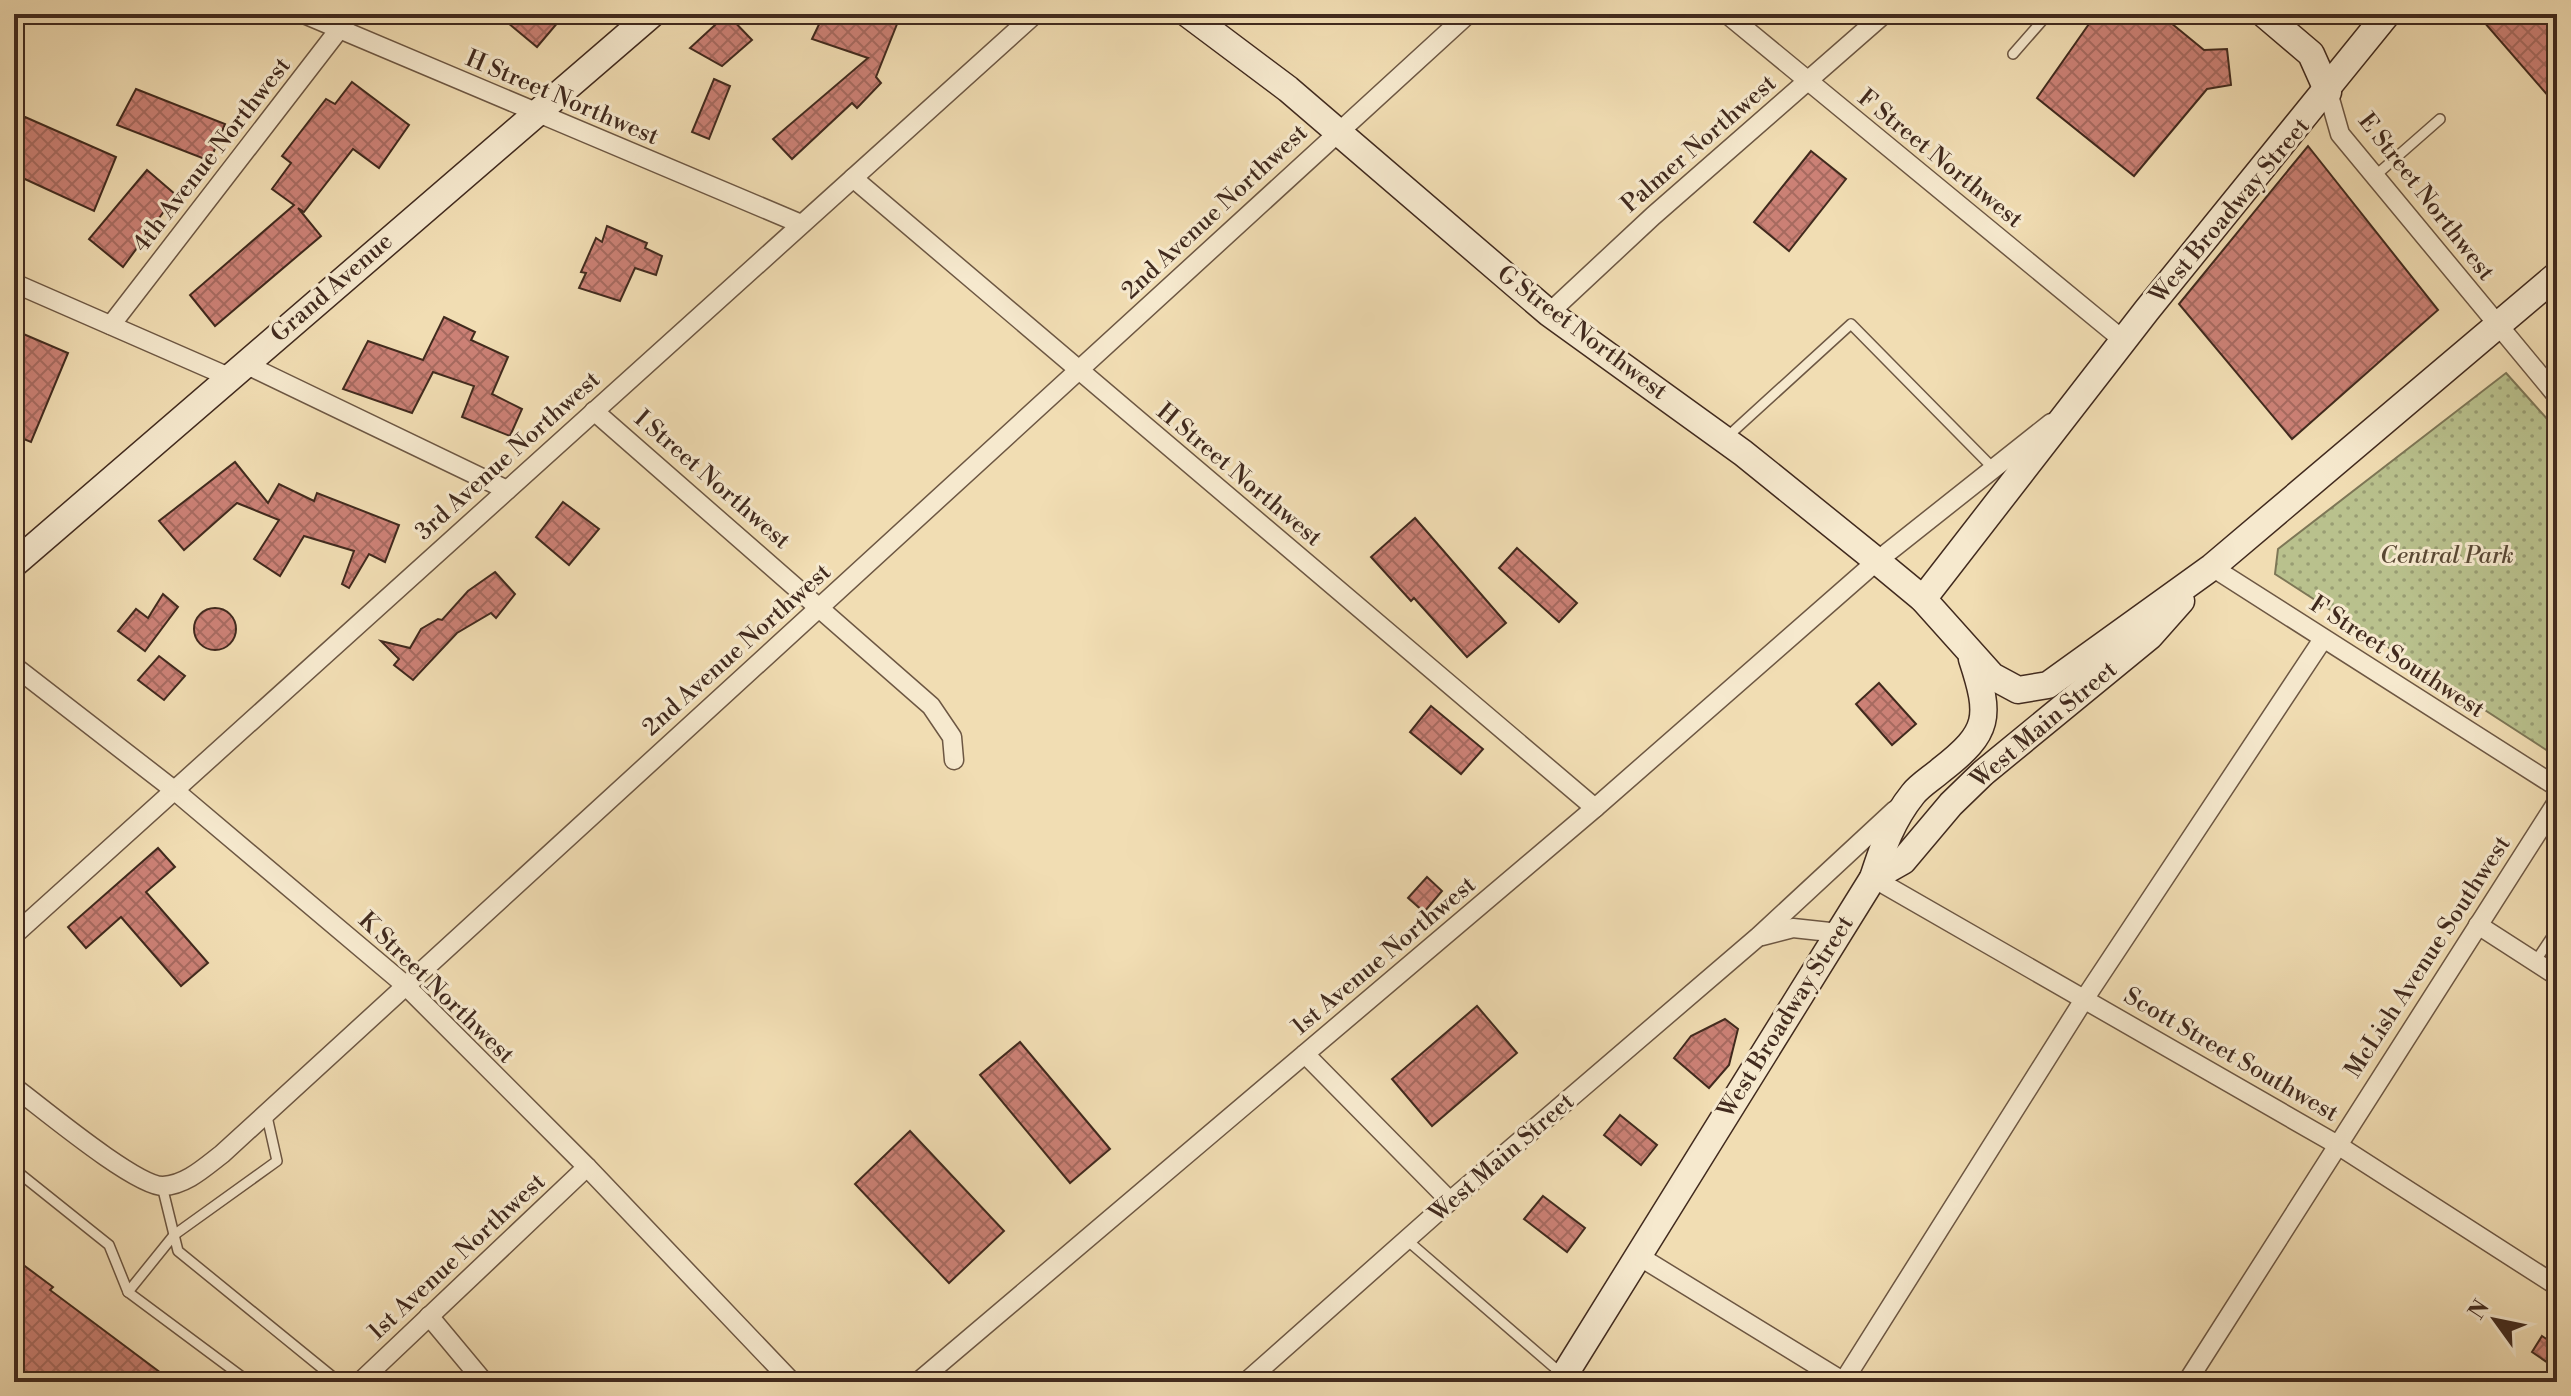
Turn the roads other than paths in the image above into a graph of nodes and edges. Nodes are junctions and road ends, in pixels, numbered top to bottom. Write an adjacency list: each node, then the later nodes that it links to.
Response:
1 (304, 14): 11 (street, H Street Northwest)
2 (652, 14): 15 (main road, Grand Avenue)
3 (1035, 14): 19 (street, 3rd Avenue Northwest)
4 (1188, 14): 17 (main road, G Street Northwest)
5 (1468, 14): 17 (street, 2nd Avenue Northwest)
6 (1727, 14): 13 (street, F Street Northwest)
7 (1884, 14): 13 (street, Palmer Northwest)
8 (2048, 14): 12 (lane)
9 (2264, 14): 14 (main road)
10 (2387, 14): 14 (main road, West Broadway Street)
11 (345, 22): 15 (street, H Street Northwest); 24 (street, 4th Avenue Northwest)
12 (2013, 54)
13 (1807, 81): 23 (street, Palmer Northwest); 26 (street, F Street Northwest)
14 (2328, 92): 18 (street, E Street Northwest); 26 (main road, West Broadway Street)
15 (536, 113): 20 (street, H Street Northwest); 27 (main road, Grand Avenue)
16 (2440, 119): 18 (lane)
17 (1337, 132): 23 (main road, G Street Northwest); 28 (street, 2nd Avenue Northwest)
18 (2375, 176): 25 (street, E Street Northwest)
19 (853, 178): 20 (street, 3rd Avenue Northwest); 28 (street, H Street Northwest)
20 (801, 224): 31 (street, 3rd Avenue Northwest)
21 (2557, 275): 25 (main road, West Main Street)
22 (14, 283): 24 (street)
23 (1549, 313): 32 (main road, G Street Northwest)
24 (111, 325): 27 (street)
25 (2499, 327): 29 (street, E Street Northwest); 37 (main road, West Main Street)
26 (2123, 340): 30 (main road, West Broadway Street)
27 (237, 370): 34 (street); 36 (main road, Grand Avenue)
28 (1079, 370): 39 (street, 2nd Avenue Northwest); 48 (street, H Street Northwest)
29 (2557, 396)
30 (2072, 407): 33 (street, West Broadway Street); 38 (main road, West Broadway Street)
31 (594, 411): 34 (street, 3rd Avenue Northwest); 39 (street, I Street Northwest)
32 (1724, 439): 33 (lane); 35 (main road, G Street Northwest)
33 (1992, 467): 35 (street, West Broadway Street)
34 (507, 490): 45 (street, 3rd Avenue Northwest)
35 (1877, 561): 38 (main road, G Street Northwest); 48 (street, 1st Avenue Northwest)
36 (14, 564)
37 (2212, 567): 40 (street, F Street Southwest); 41 (main road, West Main Street); 49 (main road, West Main Street)
38 (1923, 599): 41 (main road, G Street Northwest)
39 (821, 606): 43 (street, I Street Northwest); 57 (street, 2nd Avenue Northwest)
40 (2323, 639): 44 (street, F Street Southwest); 58 (street)
41 (1971, 655): 46 (main road, West Broadway Street)
42 (14, 666): 45 (street, K Street Northwest)
43 (954, 760)
44 (2557, 787)
45 (174, 790): 53 (street, 3rd Avenue Northwest); 57 (street, K Street Northwest)
46 (1915, 792): 49 (main road, West Broadway Street); 54 (street, West Main Street)
47 (2557, 802): 50 (street, McLish Avenue Southwest)
48 (1595, 808): 59 (street, 1st Avenue Northwest)
49 (1873, 878): 52 (main road, West Broadway Street); 58 (street, Scott Street Southwest)
50 (2478, 925): 55 (street); 62 (street, McLish Avenue Southwest)
51 (2557, 929): 55 (lane)
52 (1839, 933): 54 (street, West Main Street); 69 (main road, West Broadway Street)
53 (14, 935)
54 (1759, 936): 66 (street, West Main Street)
55 (2535, 962): 56 (street)
56 (2557, 976)
57 (404, 984): 61 (street, 2nd Avenue Northwest); 63 (street, K Street Northwest)
58 (2085, 998): 62 (street, Scott Street Southwest); 82 (street)
59 (1305, 1054): 66 (street); 80 (street, 1st Avenue Northwest)
60 (14, 1087): 65 (street)
61 (266, 1112): 65 (street, 2nd Avenue Northwest); 67 (lane)
62 (2336, 1144): 70 (street, Scott Street Southwest); 74 (street, McLish Avenue Southwest)
63 (587, 1167): 72 (street, 1st Avenue Northwest); 79 (street, K Street Northwest)
64 (14, 1169): 71 (lane)
65 (162, 1186): 67 (lane)
66 (1450, 1201): 68 (street, West Main Street)
67 (174, 1235): 71 (lane); 76 (lane)
68 (1408, 1241): 73 (lane); 81 (street, West Main Street)
69 (1637, 1255): 73 (main road, West Broadway Street); 82 (street)
70 (2557, 1286)
71 (128, 1292): 75 (lane)
72 (429, 1316): 77 (street, 1st Avenue Northwest); 78 (street)
73 (1562, 1379)
74 (2192, 1380)
75 (249, 1382)
76 (339, 1382)
77 (360, 1382)
78 (484, 1382)
79 (792, 1382)
80 (918, 1382)
81 (1246, 1382)
82 (1843, 1382)

